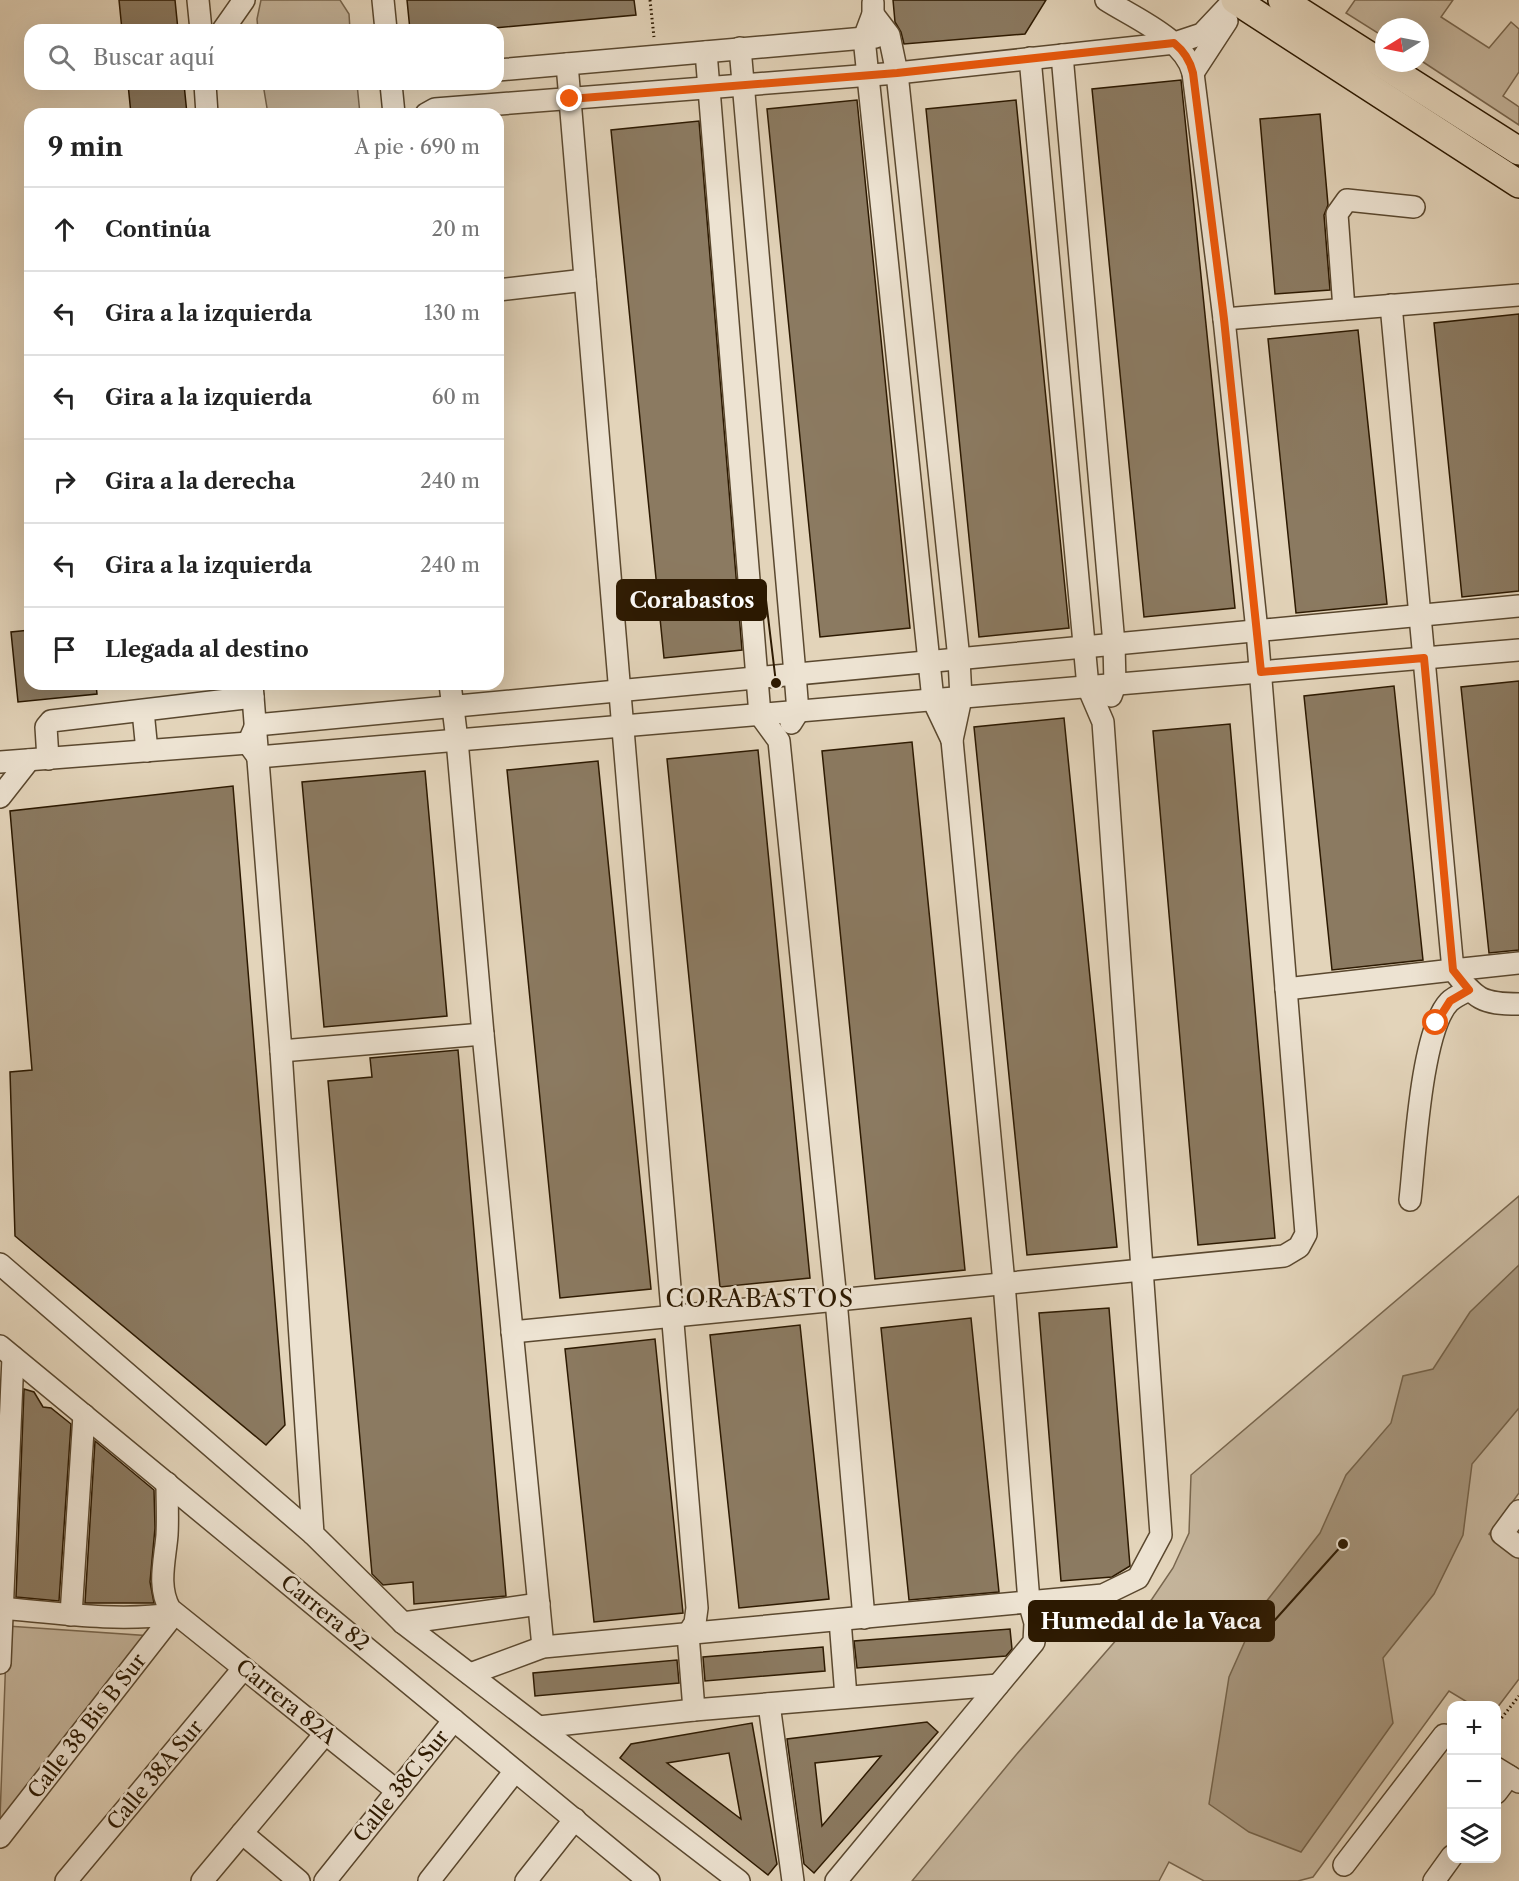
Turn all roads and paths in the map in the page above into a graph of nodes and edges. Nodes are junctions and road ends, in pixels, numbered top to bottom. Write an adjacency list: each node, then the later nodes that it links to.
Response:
1 (198, 0): 8 (street)
2 (244, 0): 9 (street)
3 (650, 0): 16 (path)
4 (1106, 0): 12 (street)
5 (1234, 0): 12 (street); 21 (street); 32 (main road)
6 (1282, 0): 31 (main road)
7 (873, 7): 10 (street); 11 (street)
8 (200, 24)
9 (227, 24)
10 (889, 35): 11 (street); 20 (street)
11 (864, 38): 13 (street); 22 (street)
12 (1174, 43): 15 (street); 21 (street)
13 (740, 48): 14 (street); 23 (street)
14 (706, 52): 16 (street); 24 (street)
15 (1062, 55): 17 (street); 43 (street)
16 (655, 56): 18 (street)
17 (1030, 58): 20 (street); 44 (street)
18 (567, 64): 19 (street); 27 (street)
19 (504, 69)
20 (897, 73): 22 (street); 47 (street)
21 (1193, 73): 39 (street)
22 (867, 75): 23 (street); 48 (street)
23 (743, 85): 24 (street); 50 (street)
24 (710, 87): 27 (street); 51 (street)
25 (205, 90): 28 (street)
26 (392, 90): 29 (street)
27 (570, 99): 30 (street); 34 (street)
28 (207, 108)
29 (393, 108)
30 (448, 108)
31 (1519, 151)
32 (1519, 184)
33 (1414, 207): 38 (street)
34 (585, 279): 35 (street); 56 (street)
35 (504, 289)
36 (1519, 295): 37 (street)
37 (1390, 305): 38 (street); 41 (street)
38 (1344, 309): 39 (street)
39 (1224, 319): 42 (street)
40 (1519, 606): 41 (street)
41 (1420, 615): 42 (street); 46 (street)
42 (1257, 631): 43 (street); 49 (street)
43 (1114, 644): 44 (street); 52 (street)
44 (1085, 647): 47 (street); 53 (street)
45 (1519, 650): 46 (street)
46 (1424, 658): 49 (street); 74 (street)
47 (959, 659): 48 (street); 57 (street)
48 (929, 662): 50 (street); 58 (street)
49 (1261, 672): 52 (street); 75 (street)
50 (795, 674): 51 (street); 61 (street)
51 (758, 678): 56 (street); 62 (street)
52 (1115, 685): 53 (street); 63 (street)
53 (1089, 687): 57 (street); 63 (street)
54 (451, 690): 59 (street)
55 (253, 691): 60 (street); 68 (street)
56 (618, 691): 59 (street); 64 (street)
57 (961, 698): 58 (street); 66 (street)
58 (933, 700): 61 (street); 66 (street)
59 (453, 707): 65 (street); 68 (street)
60 (143, 711): 69 (street); 70 (street)
61 (798, 712): 62 (street); 67 (street)
62 (760, 715): 64 (street); 67 (street)
63 (1103, 722): 82 (street)
64 (622, 727): 65 (street); 85 (street)
65 (458, 740): 68 (street); 78 (street)
66 (952, 740): 83 (street)
67 (779, 741): 84 (street)
68 (254, 742): 69 (street); 79 (street)
69 (147, 751): 70 (street)
70 (38, 760): 71 (street); 72 (street)
71 (0, 762)
72 (0, 797)
73 (1519, 963): 74 (street)
74 (1453, 970): 75 (street); 76 (street)
75 (1287, 989): 82 (street)
76 (1469, 990): 77 (street); 80 (street)
77 (1519, 1004)
78 (483, 1034): 79 (street); 86 (street)
79 (281, 1051): 91 (street)
80 (1410, 1200)
81 (0, 1264): 91 (street)
82 (1142, 1270): 83 (street); 93 (street)
83 (1004, 1284): 84 (street); 93 (street)
84 (836, 1300): 85 (street); 98 (street)
85 (672, 1316): 86 (street); 101 (street)
86 (512, 1332): 94 (street)
87 (7, 1352): 88 (street, Carrera 82); 95 (street)
88 (84, 1415): 89 (street, Carrera 82); 97 (street)
89 (167, 1483): 96 (street); 111 (street, Carrera 82)
90 (1519, 1511): 92 (street)
91 (313, 1534): 100 (street)
92 (1519, 1547)
93 (1029, 1602): 98 (street); 106 (street)
94 (539, 1604): 100 (street); 102 (street)
95 (1, 1608): 97 (street); 103 (street)
96 (174, 1614): 97 (street); 104 (street, Carrera 82A); 120 (street, Calle 38 Bis B Sur)
97 (71, 1615)
98 (864, 1617): 99 (street)
99 (840, 1620): 101 (street); 108 (street)
100 (403, 1623): 105 (street)
101 (688, 1634): 102 (street); 110 (street)
102 (543, 1647): 105 (street)
103 (0, 1663)
104 (243, 1668): 114 (street, Carrera 82A); 124 (street, Calle 38A Sur)
105 (470, 1674): 113 (street)
106 (998, 1685): 108 (street); 132 (street)
107 (1519, 1696): 112 (path)
108 (846, 1697): 109 (street)
109 (769, 1704): 110 (street); 131 (street)
110 (694, 1710): 113 (street)
111 (454, 1720): 116 (street, Carrera 82); 117 (street, Calle 38C Sur)
112 (1501, 1720)
113 (539, 1727): 130 (street)
114 (325, 1734): 117 (street, Carrera 82A); 119 (street)
115 (1447, 1738): 122 (street)
116 (515, 1771): 118 (street, Carrera 82); 128 (street)
117 (397, 1791): 127 (street, Calle 38C Sur)
118 (575, 1820): 123 (street, Carrera 82); 129 (street)
119 (242, 1833): 125 (street); 126 (street)
120 (0, 1837)
121 (1447, 1863): 133 (street)
122 (1344, 1865)
123 (638, 1877)
124 (66, 1881)
125 (202, 1881)
126 (299, 1881)
127 (325, 1881)
128 (429, 1881)
129 (526, 1881)
130 (739, 1881)
131 (793, 1881)
132 (836, 1881)
133 (1434, 1881)

